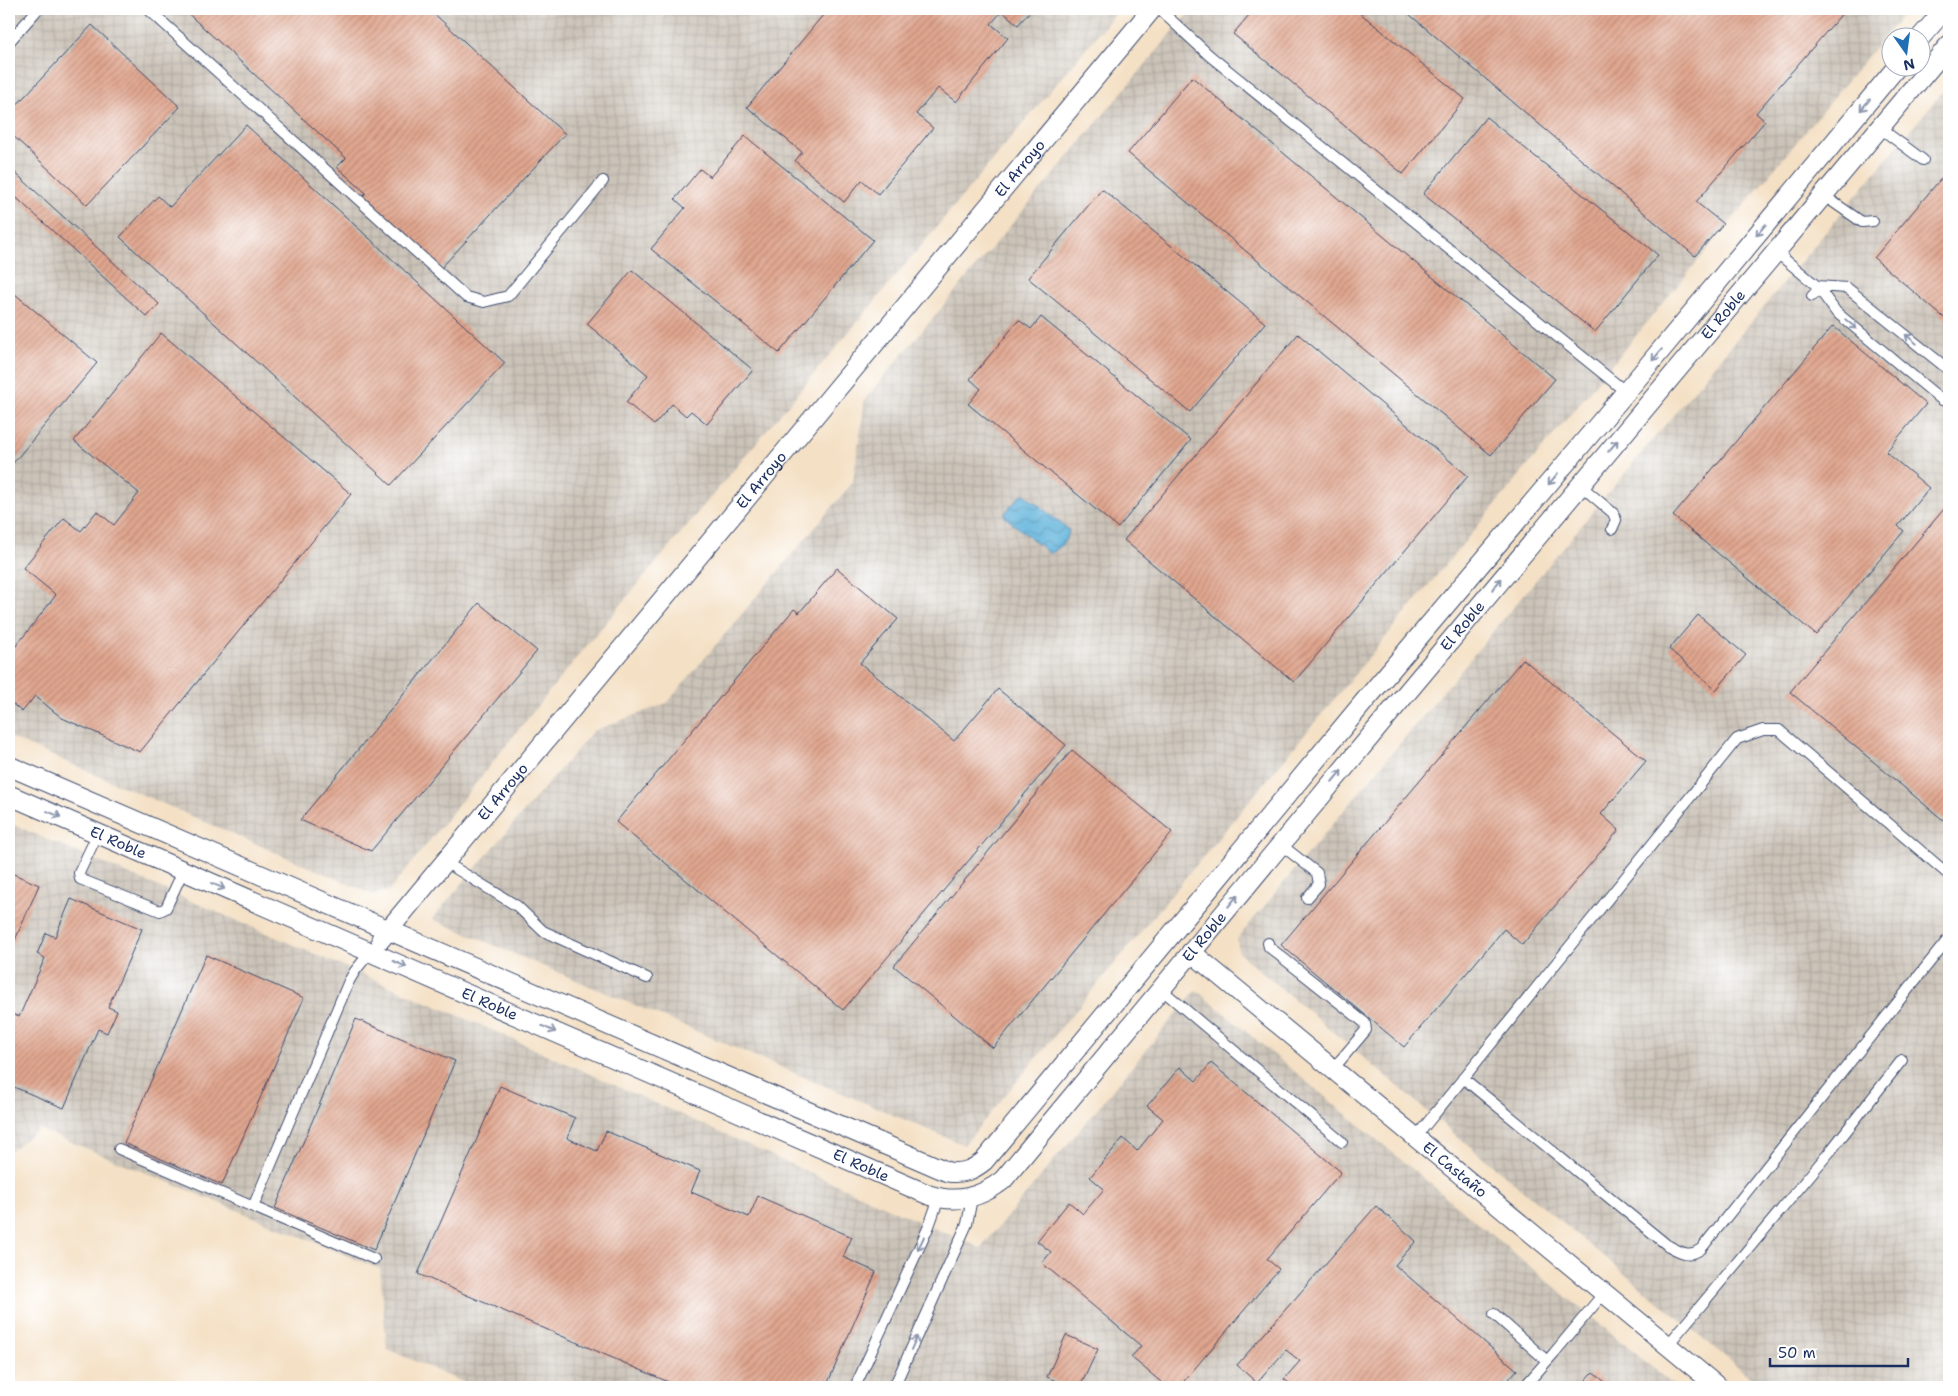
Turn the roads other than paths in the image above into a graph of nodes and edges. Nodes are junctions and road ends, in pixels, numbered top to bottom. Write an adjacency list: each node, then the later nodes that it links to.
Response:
1 (38, 9): 7 (lane)
2 (148, 9): 12 (lane)
3 (1152, 9): 29 (street, El Arroyo)
4 (1159, 9): 19 (lane)
5 (1945, 9): 6 (street)
6 (1929, 28)
7 (9, 42)
8 (1949, 45): 10 (street, El Roble)
9 (1888, 78): 19 (street, El Roble, one-way to 19)
10 (1880, 128): 11 (lane); 13 (street, El Roble)
11 (1923, 160)
12 (603, 181)
13 (1823, 195): 14 (lane); 15 (street, El Roble)
14 (1873, 221)
15 (1776, 252): 16 (lane); 21 (street, El Roble, one-way to 15)
16 (1818, 286): 17 (lane); 18 (lane, one-way to 16); 20 (lane, one-way to 20)
17 (1812, 296)
18 (1949, 370)
19 (1626, 392): 23 (street, El Roble, one-way to 23)
20 (1949, 402)
21 (1580, 485): 22 (lane); 24 (street, El Roble, one-way to 21)
22 (1612, 529)
23 (1363, 703): 24 (street); 46 (street, El Roble)
24 (1384, 720): 28 (street, El Roble, one-way to 24)
25 (9, 766): 33 (street, El Roble)
26 (9, 795): 27 (street, El Roble, one-way to 27)
27 (98, 833): 30 (street, El Roble); 30 (lane)
28 (1280, 844): 32 (lane); 37 (street, El Roble, one-way to 28)
29 (445, 862): 33 (street, El Arroyo); 38 (lane)
30 (183, 871): 36 (street, El Roble, one-way to 36)
31 (1949, 876): 42 (lane)
32 (1308, 898)
33 (389, 930): 36 (street, El Arroyo); 46 (street, El Roble)
34 (1949, 938): 42 (lane)
35 (1268, 942): 41 (lane)
36 (371, 951): 47 (street, El Roble, one-way to 47); 49 (lane)
37 (1191, 952): 39 (street, El Roble); 41 (street, El Castaño)
38 (648, 978)
39 (1161, 989): 44 (lane); 48 (street, El Roble)
40 (1902, 1060): 53 (lane)
41 (1333, 1069): 43 (street, El Castaño)
42 (1463, 1078): 43 (lane)
43 (1416, 1137): 51 (street, El Castaño)
44 (1342, 1142)
45 (119, 1149): 49 (lane)
46 (970, 1171): 48 (street)
47 (939, 1198): 48 (street, El Roble); 55 (lane, one-way to 55)
48 (972, 1198): 56 (lane, one-way to 48)
49 (253, 1207): 50 (lane)
50 (374, 1259)
51 (1604, 1293): 53 (street, El Castaño); 54 (lane)
52 (1494, 1314): 54 (lane)
53 (1668, 1346): 58 (street, El Castaño)
54 (1547, 1361): 57 (lane)
55 (855, 1387)
56 (894, 1387)
57 (1524, 1387)
58 (1718, 1387)

